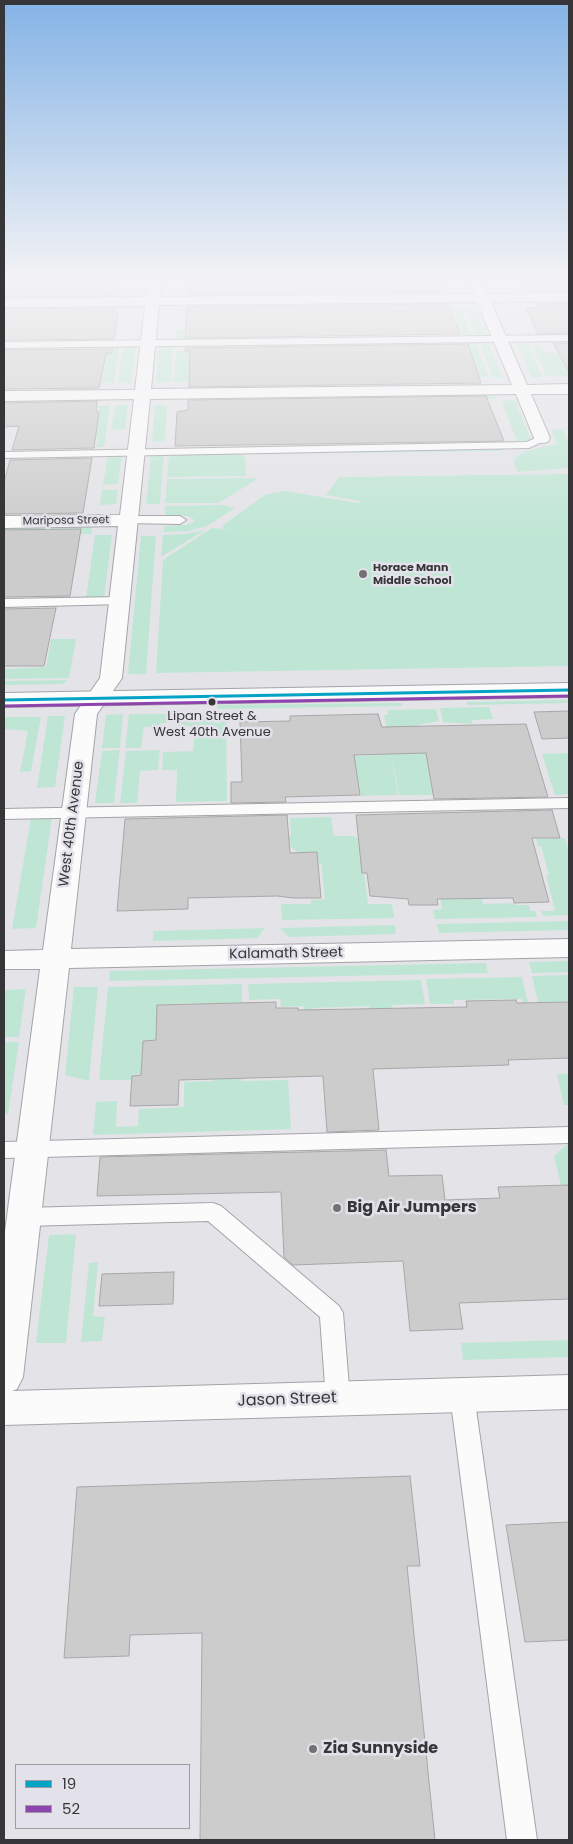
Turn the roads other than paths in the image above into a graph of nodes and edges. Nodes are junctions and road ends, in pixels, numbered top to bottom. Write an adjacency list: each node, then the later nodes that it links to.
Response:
1 (146, 364): 5 (street, West 40th Avenue)
2 (510, 364): 4 (street)
3 (569, 389): 4 (street)
4 (521, 390): 5 (street); 7 (street)
5 (143, 394): 6 (street); 8 (street, West 40th Avenue)
6 (4, 396)
7 (542, 438): 8 (lane)
8 (137, 452): 9 (lane); 10 (street, West 40th Avenue)
9 (4, 455)
10 (128, 520): 11 (lane); 12 (street, Mariposa Street); 13 (street, West 40th Avenue)
11 (180, 520)
12 (4, 522)
13 (119, 601): 14 (lane); 16 (street, West 40th Avenue)
14 (4, 603)
15 (569, 690): 16 (street)
16 (96, 698): 17 (street); 19 (street, West 40th Avenue)
17 (4, 700)
18 (569, 803): 19 (lane)
19 (73, 813): 20 (lane); 22 (street, West 40th Avenue)
20 (4, 814)
21 (569, 948): 22 (street, Kalamath Street)
22 (56, 959): 23 (street, Kalamath Street); 25 (street, West 40th Avenue)
23 (4, 960)
24 (569, 1135): 25 (lane)
25 (18, 1149): 26 (street, West 40th Avenue)
26 (24, 1217): 27 (street, West 40th Avenue); 30 (lane)
27 (4, 1377)
28 (569, 1392): 29 (street, Jason Street)
29 (462, 1395): 30 (street, Jason Street); 32 (lane)
30 (338, 1399): 31 (street, Jason Street)
31 (4, 1408)
32 (522, 1840)

